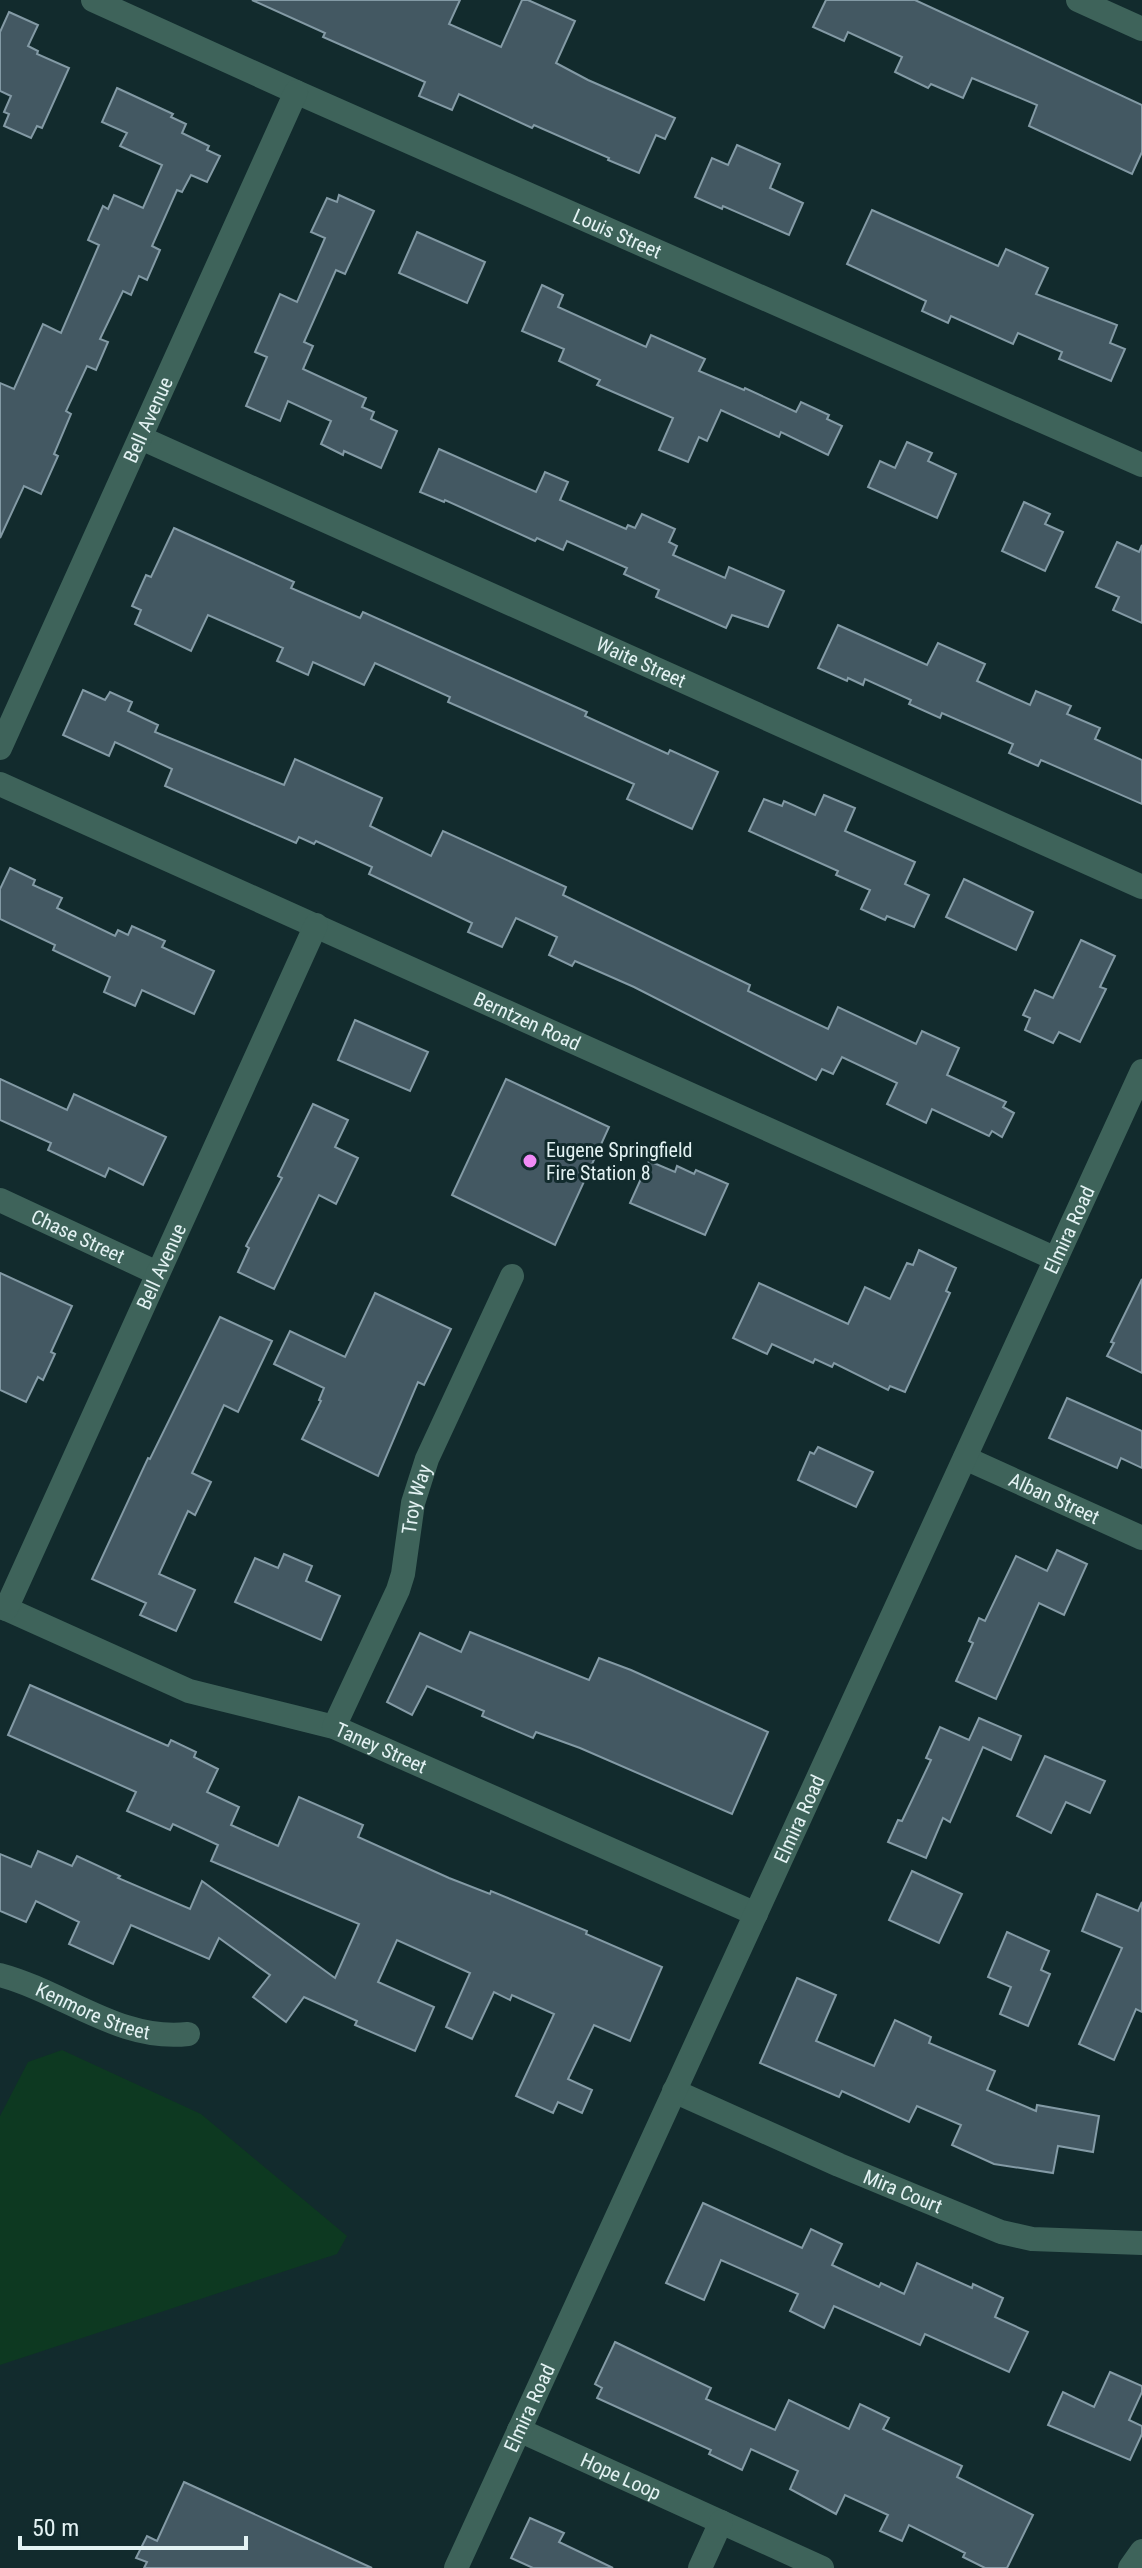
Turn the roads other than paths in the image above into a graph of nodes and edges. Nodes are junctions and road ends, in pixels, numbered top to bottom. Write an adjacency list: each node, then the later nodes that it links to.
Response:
1 (93, 0): 4 (street, Louis Street)
2 (1078, 0): 3 (street)
3 (1142, 29)
4 (296, 92): 5 (street, Bell Avenue); 6 (street, Louis Street)
5 (141, 438): 7 (street, Bell Avenue); 9 (street, Waite Street)
6 (1142, 465)
7 (0, 748)
8 (0, 784): 10 (street, Berntzen Road)
9 (1142, 887)
10 (316, 925): 13 (street, Berntzen Road); 14 (street, Bell Avenue)
11 (1142, 1071): 13 (street, Elmira Road)
12 (0, 1200): 14 (street, Chase Street)
13 (1056, 1259): 16 (street, Elmira Road)
14 (157, 1273): 18 (street, Bell Avenue)
15 (512, 1276): 19 (street, Troy Way)
16 (965, 1458): 17 (street, Alban Street); 20 (street, Elmira Road)
17 (1142, 1538)
18 (3, 1607): 19 (street, Taney Street)
19 (334, 1727): 20 (street, Taney Street)
20 (756, 1914): 23 (street, Elmira Road)
21 (0, 1975): 22 (street, Kenmore Street)
22 (188, 2034)
23 (674, 2091): 24 (street, Mira Court); 25 (street, Elmira Road)
24 (1142, 2243)
25 (519, 2430): 26 (street, Hope Loop); 28 (street, Elmira Road)
26 (721, 2522): 29 (street); 30 (street, Hope Loop)
27 (1142, 2551): 31 (street)
28 (456, 2568)
29 (700, 2568)
30 (822, 2568)
31 (1130, 2568)

